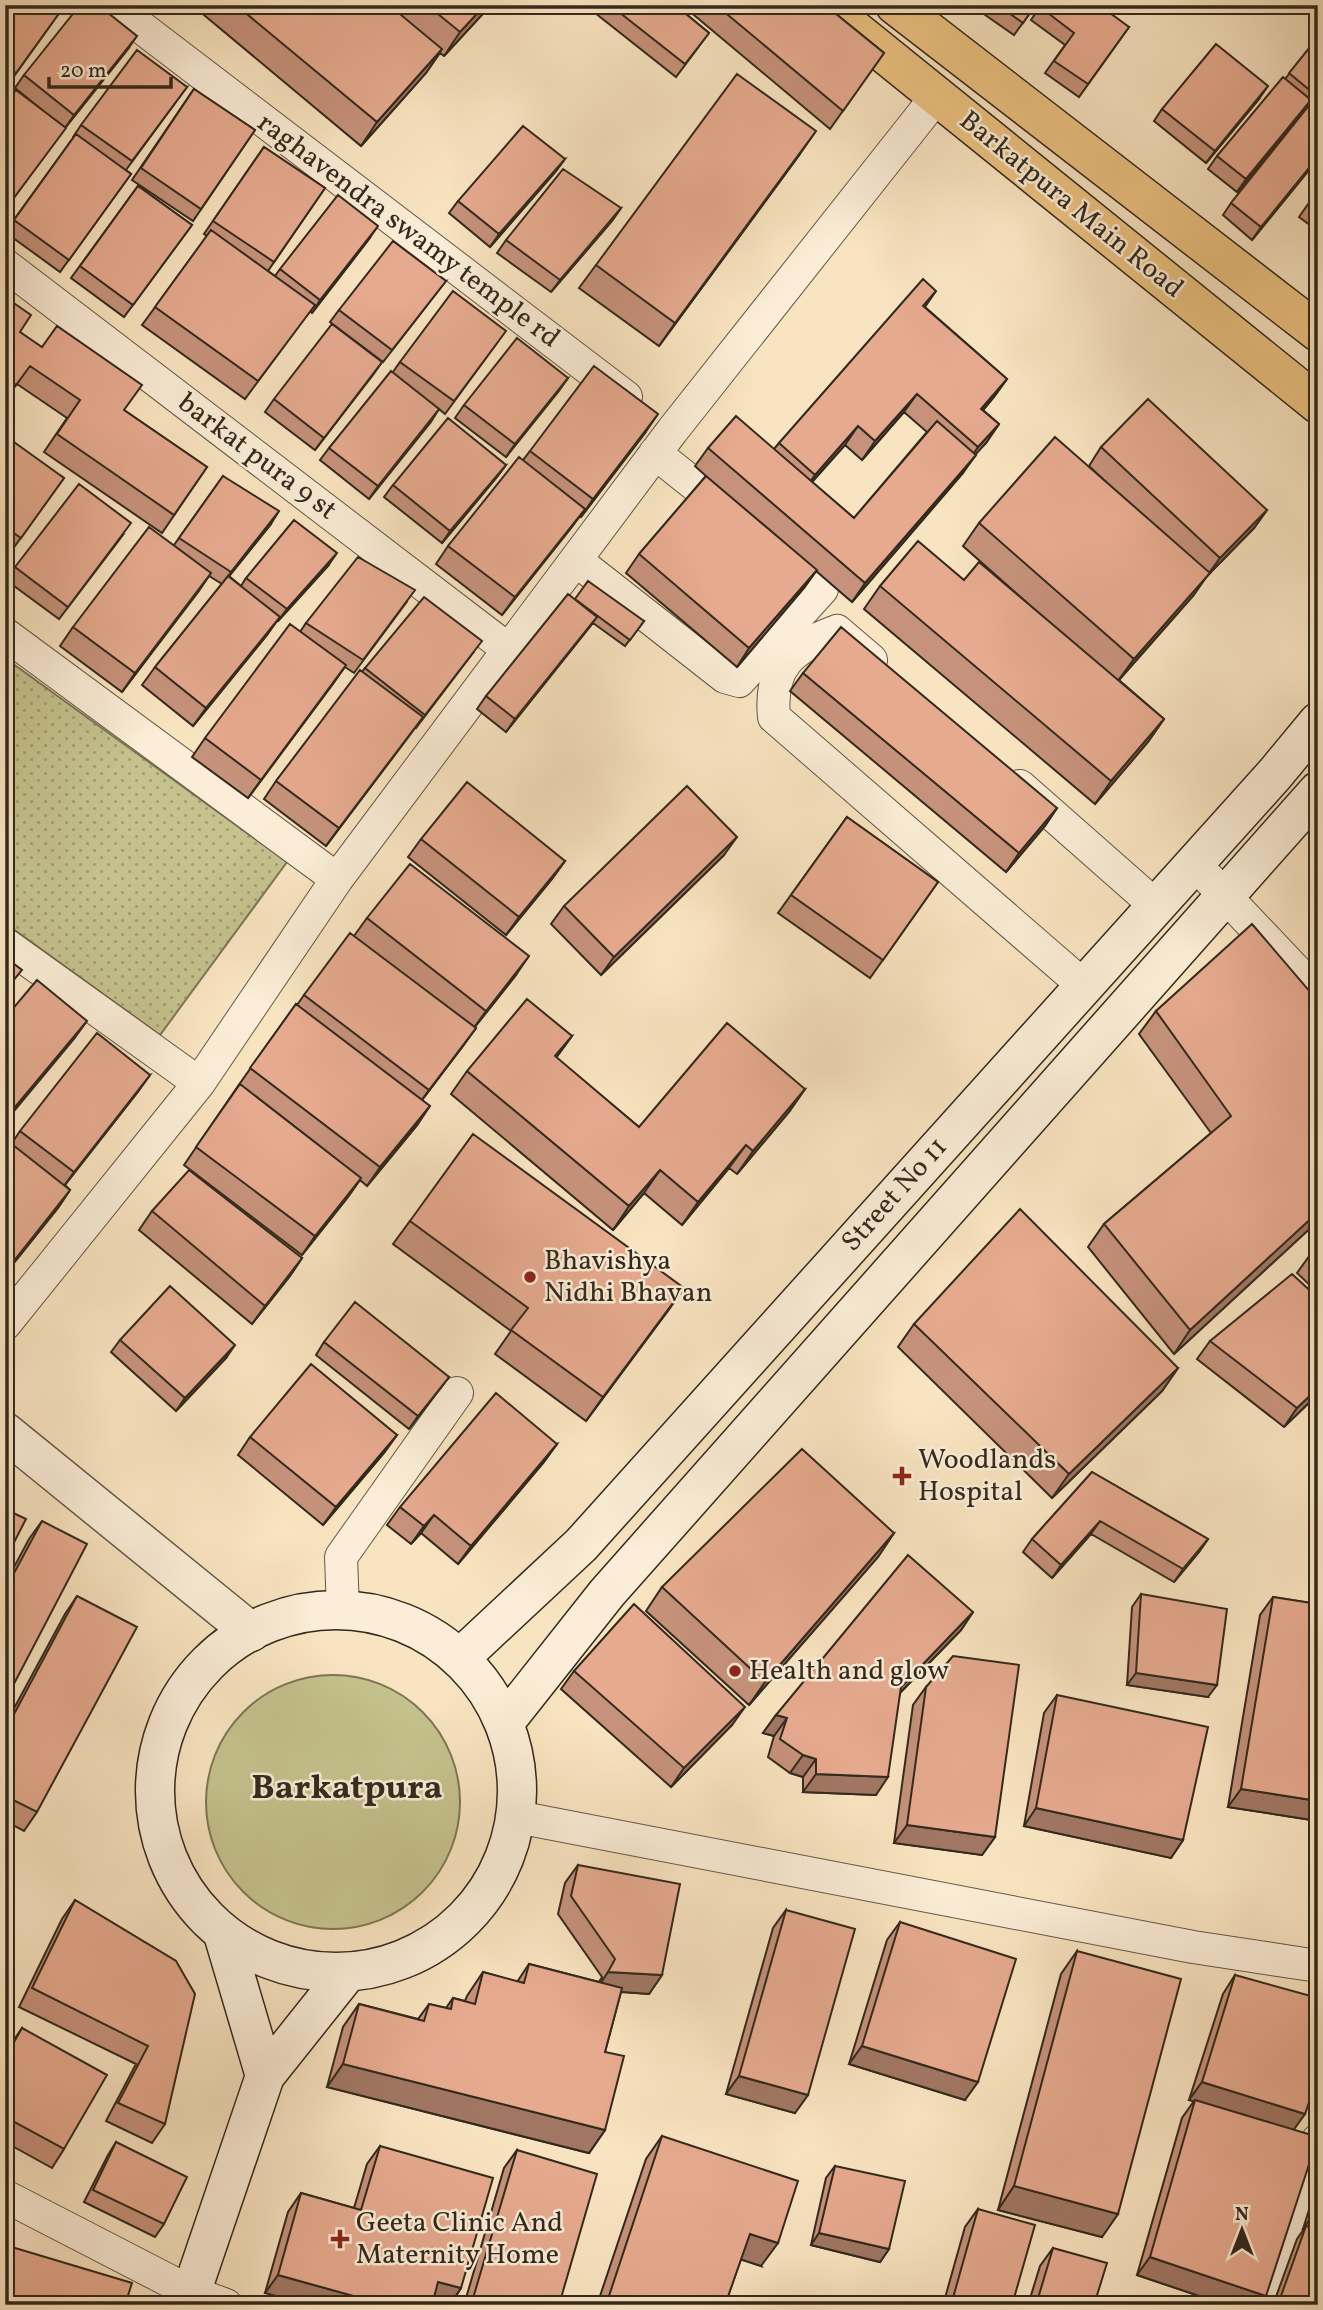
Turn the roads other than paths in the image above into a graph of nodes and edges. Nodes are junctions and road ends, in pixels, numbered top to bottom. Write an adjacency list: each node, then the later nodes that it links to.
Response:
1 (112, 5): 8 (street, raghavendra swamy temple rd)
2 (824, 5): 4 (main road, Barkatpura Main Road)
3 (895, 5): 6 (main road)
4 (937, 96): 7 (main road, Barkatpura Main Road); 8 (street)
5 (5, 265): 11 (street, barkat pura 9 st)
6 (1318, 332)
7 (1318, 404)
8 (664, 442): 9 (street); 9 (street, raghavendra swamy temple rd)
9 (577, 561): 11 (street)
10 (5, 634): 17 (street)
11 (509, 650): 17 (street)
12 (890, 676): 21 (street)
13 (1318, 722): 16 (main road, Street No 11)
14 (995, 765): 19 (street)
15 (1318, 791): 18 (main road)
16 (1193, 862): 18 (street); 19 (main road, Street No 11)
17 (337, 879): 23 (street)
18 (1225, 899): 22 (street); 30 (main road)
19 (1155, 905): 21 (main road, Street No 11)
20 (5, 944): 23 (street)
21 (1083, 985): 29 (main road, Street No 11)
22 (1318, 994)
23 (199, 1083): 24 (street)
24 (5, 1324)
25 (457, 1394): 27 (street)
26 (5, 1432): 28 (main road)
27 (343, 1610): 28 (main road); 29 (main road)
28 (251, 1632): 32 (main road)
29 (460, 1658): 30 (main road)
30 (505, 1722): 31 (main road)
31 (517, 1817): 33 (street); 34 (main road)
32 (223, 1934): 34 (main road); 35 (main road)
33 (1318, 1966)
34 (347, 1973): 35 (main road)
35 (265, 2076): 39 (main road)
36 (1318, 2140): 38 (street)
37 (5, 2196): 39 (street)
38 (1273, 2283)
39 (201, 2301)

